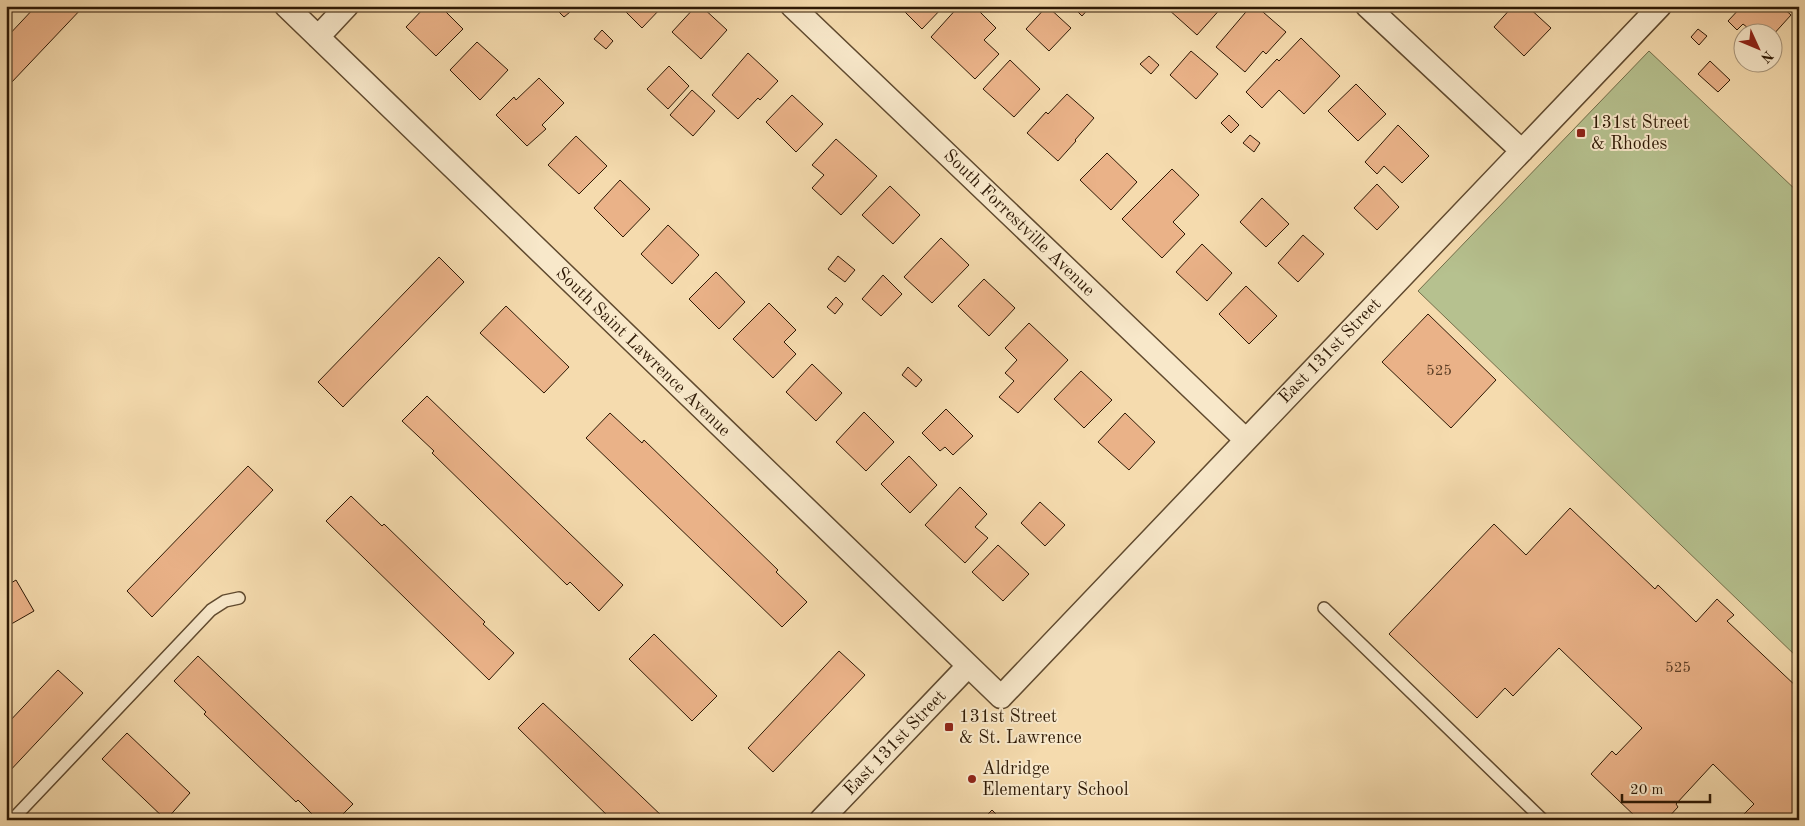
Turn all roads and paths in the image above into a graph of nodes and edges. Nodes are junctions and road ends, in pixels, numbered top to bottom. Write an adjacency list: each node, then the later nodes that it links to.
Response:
1 (286, 6): 6 (street, South Saint Lawrence Avenue)
2 (346, 6): 6 (street)
3 (792, 6): 8 (street, South Forrestville Avenue)
4 (1367, 6): 7 (street)
5 (1660, 6): 7 (street, East 131st Street)
6 (318, 37): 11 (street, South Saint Lawrence Avenue)
7 (1522, 151): 8 (street, East 131st Street)
8 (1246, 440): 12 (street, East 131st Street)
9 (239, 598): 13 (lane)
10 (1324, 608): 15 (lane)
11 (968, 666): 12 (street, South Saint Lawrence Avenue); 14 (street, East 131st Street)
12 (1001, 697)
13 (12, 820)
14 (821, 820)
15 (1543, 820)

